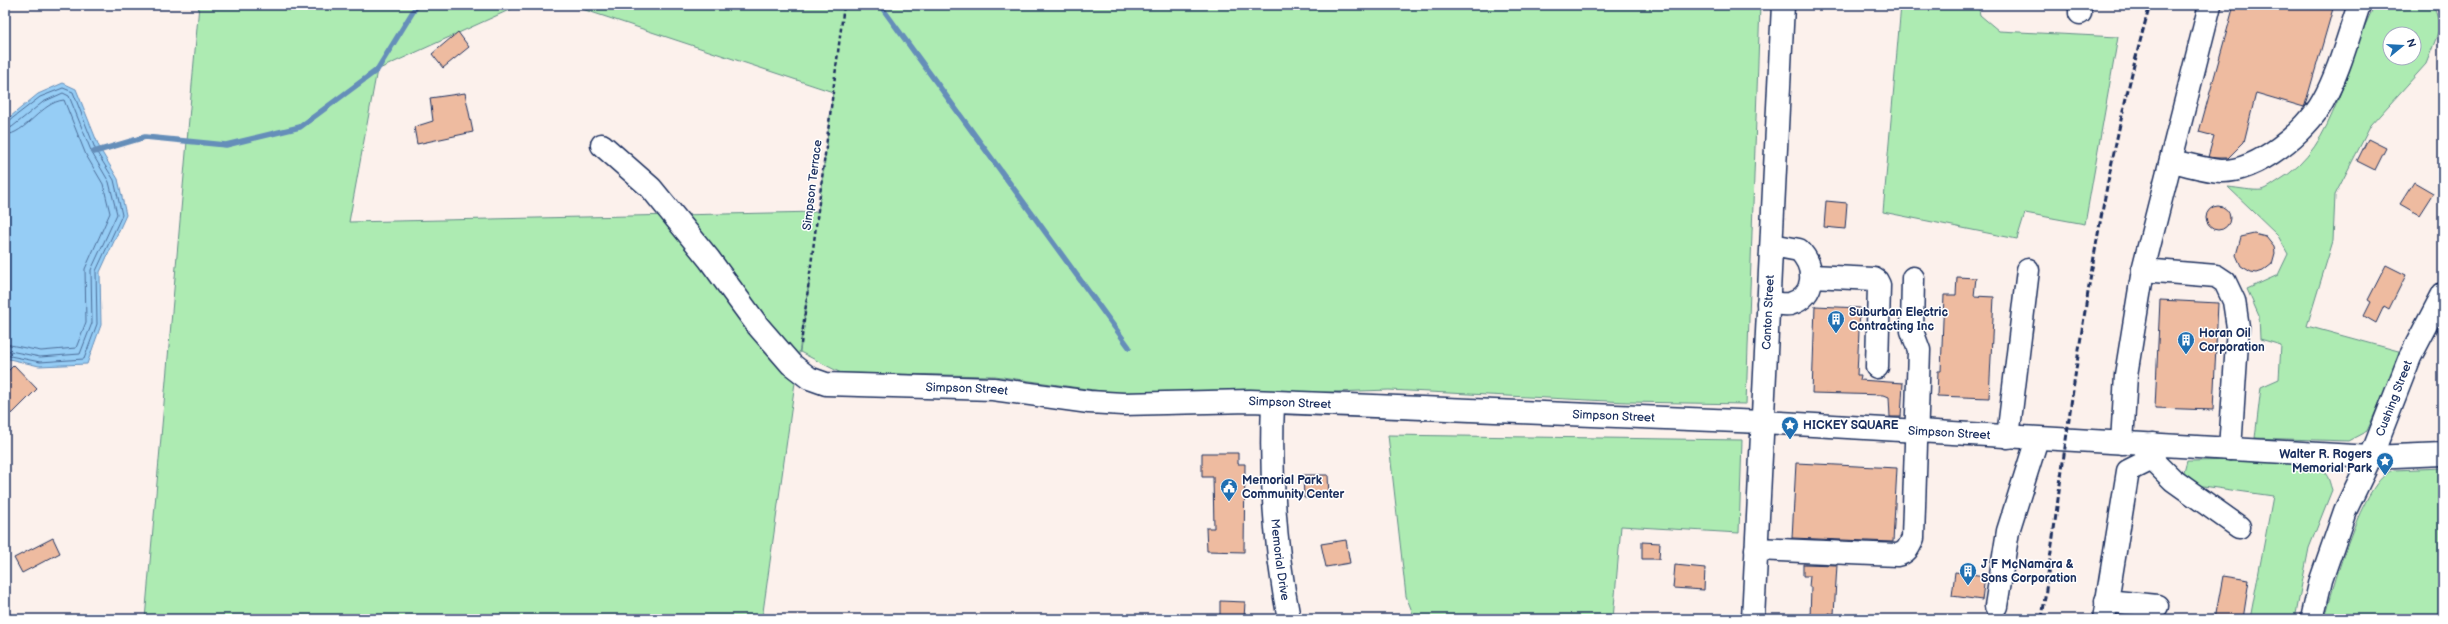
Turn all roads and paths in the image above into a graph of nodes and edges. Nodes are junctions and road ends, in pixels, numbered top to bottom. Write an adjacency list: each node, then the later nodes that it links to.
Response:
1 (844, 5): 14 (path, Simpson Terrace)
2 (1784, 5): 7 (street, Canton Street)
3 (2210, 5): 6 (street)
4 (2360, 5): 6 (street)
5 (602, 144): 14 (street, Simpson Street)
6 (2171, 161): 9 (street)
7 (1772, 245): 10 (street); 13 (street, Canton Street)
8 (2028, 270): 19 (street)
9 (2143, 270): 21 (street); 22 (street)
10 (1812, 276): 13 (street); 15 (street)
11 (1913, 278): 18 (street)
12 (2443, 294): 25 (street, Cushing Street)
13 (1768, 303): 17 (street, Canton Street)
14 (791, 364): 16 (street, Simpson Street)
15 (1877, 366)
16 (1274, 403): 17 (street, Simpson Street); 31 (street, Memorial Drive)
17 (1762, 422): 18 (street, Simpson Street); 27 (street, Canton Street)
18 (1917, 432): 19 (street, Simpson Street); 27 (street)
19 (2008, 437): 20 (street, Simpson Street)
20 (2037, 439): 21 (street, Simpson Street); 28 (street)
21 (2122, 443): 23 (street, Simpson Street)
22 (2230, 449): 23 (street, Simpson Street); 25 (street, Simpson Street)
23 (2153, 452): 26 (street); 30 (street)
24 (2443, 454): 25 (street, Simpson Street)
25 (2371, 457): 33 (street, Cushing Street)
26 (2240, 527)
27 (1756, 549): 32 (street, Canton Street)
28 (1996, 606)
29 (2157, 606): 30 (street)
30 (2105, 610)
31 (1289, 619)
32 (1753, 619)
33 (2312, 619)

